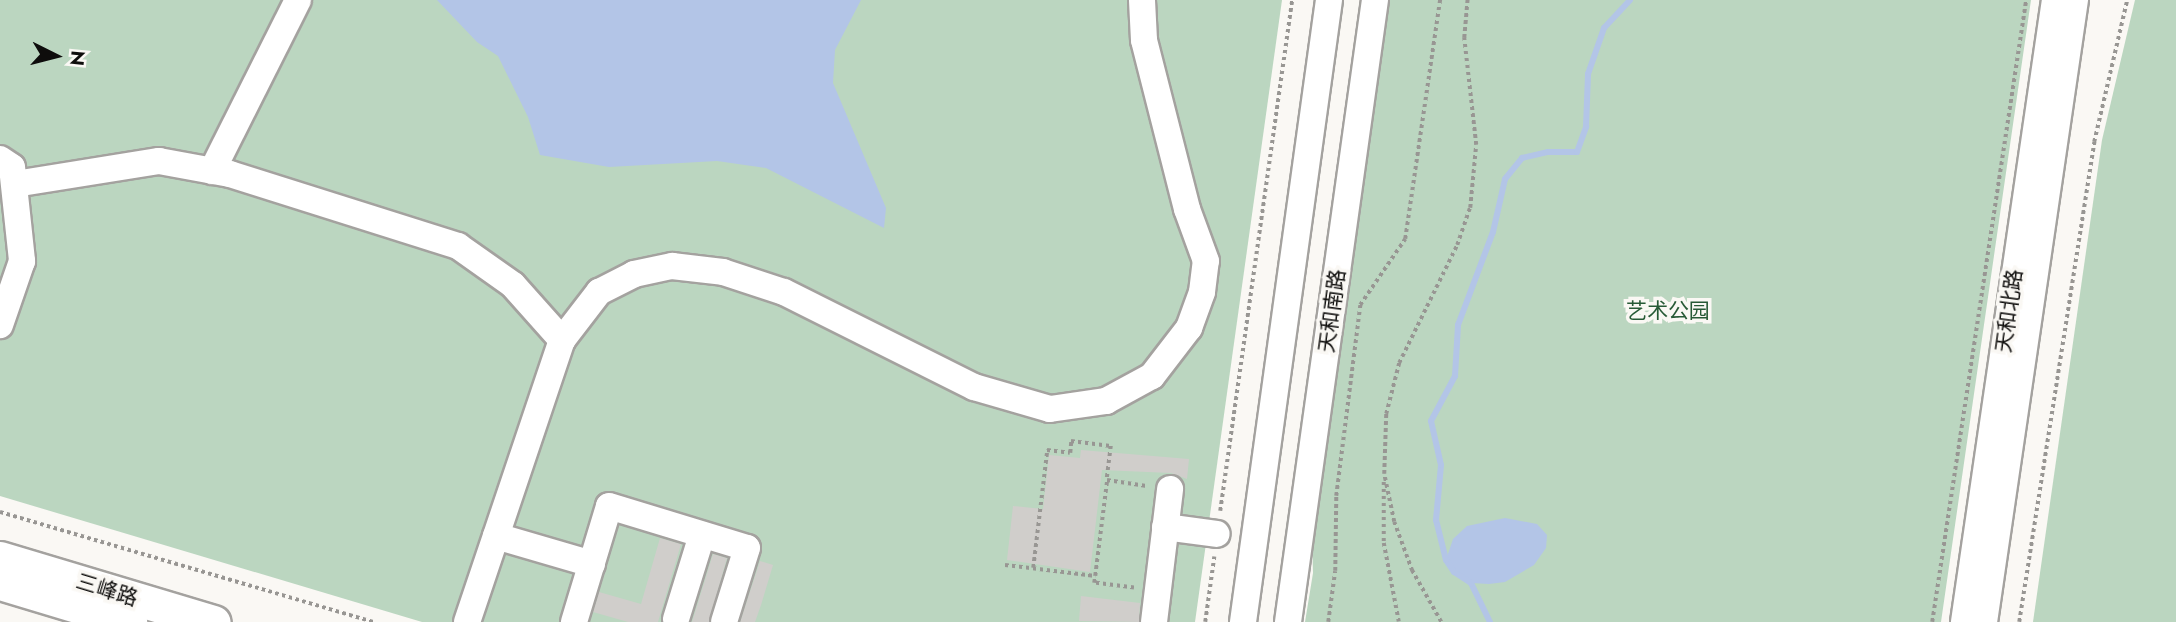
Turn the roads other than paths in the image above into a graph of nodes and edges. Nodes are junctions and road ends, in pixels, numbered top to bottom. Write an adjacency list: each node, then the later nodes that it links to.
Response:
1 (298, 0): 8 (street)
2 (1142, 0): 11 (street)
3 (1329, 0): 27 (street)
4 (1375, 0): 28 (street, 天和南路)
5 (2055, 0): 29 (street, 天和北路)
6 (2075, 0): 30 (street, 天和北路)
7 (0, 159): 9 (street)
8 (212, 171): 9 (street); 11 (street)
9 (15, 184): 10 (street)
10 (0, 325)
11 (562, 340): 16 (street)
12 (1170, 489): 13 (street)
13 (1165, 527): 15 (street); 26 (street)
14 (702, 534): 18 (street); 20 (street); 25 (street)
15 (1217, 534)
16 (496, 536): 18 (street); 23 (street)
17 (0, 558): 22 (main road, 三峰路)
18 (592, 564): 24 (street)
19 (0, 583): 21 (main road, 三峰路)
20 (676, 619)
21 (130, 622)
22 (214, 622)
23 (467, 622)
24 (574, 622)
25 (724, 622)
26 (1154, 622)
27 (1243, 622)
28 (1288, 622)
29 (1964, 622)
30 (1984, 622)

